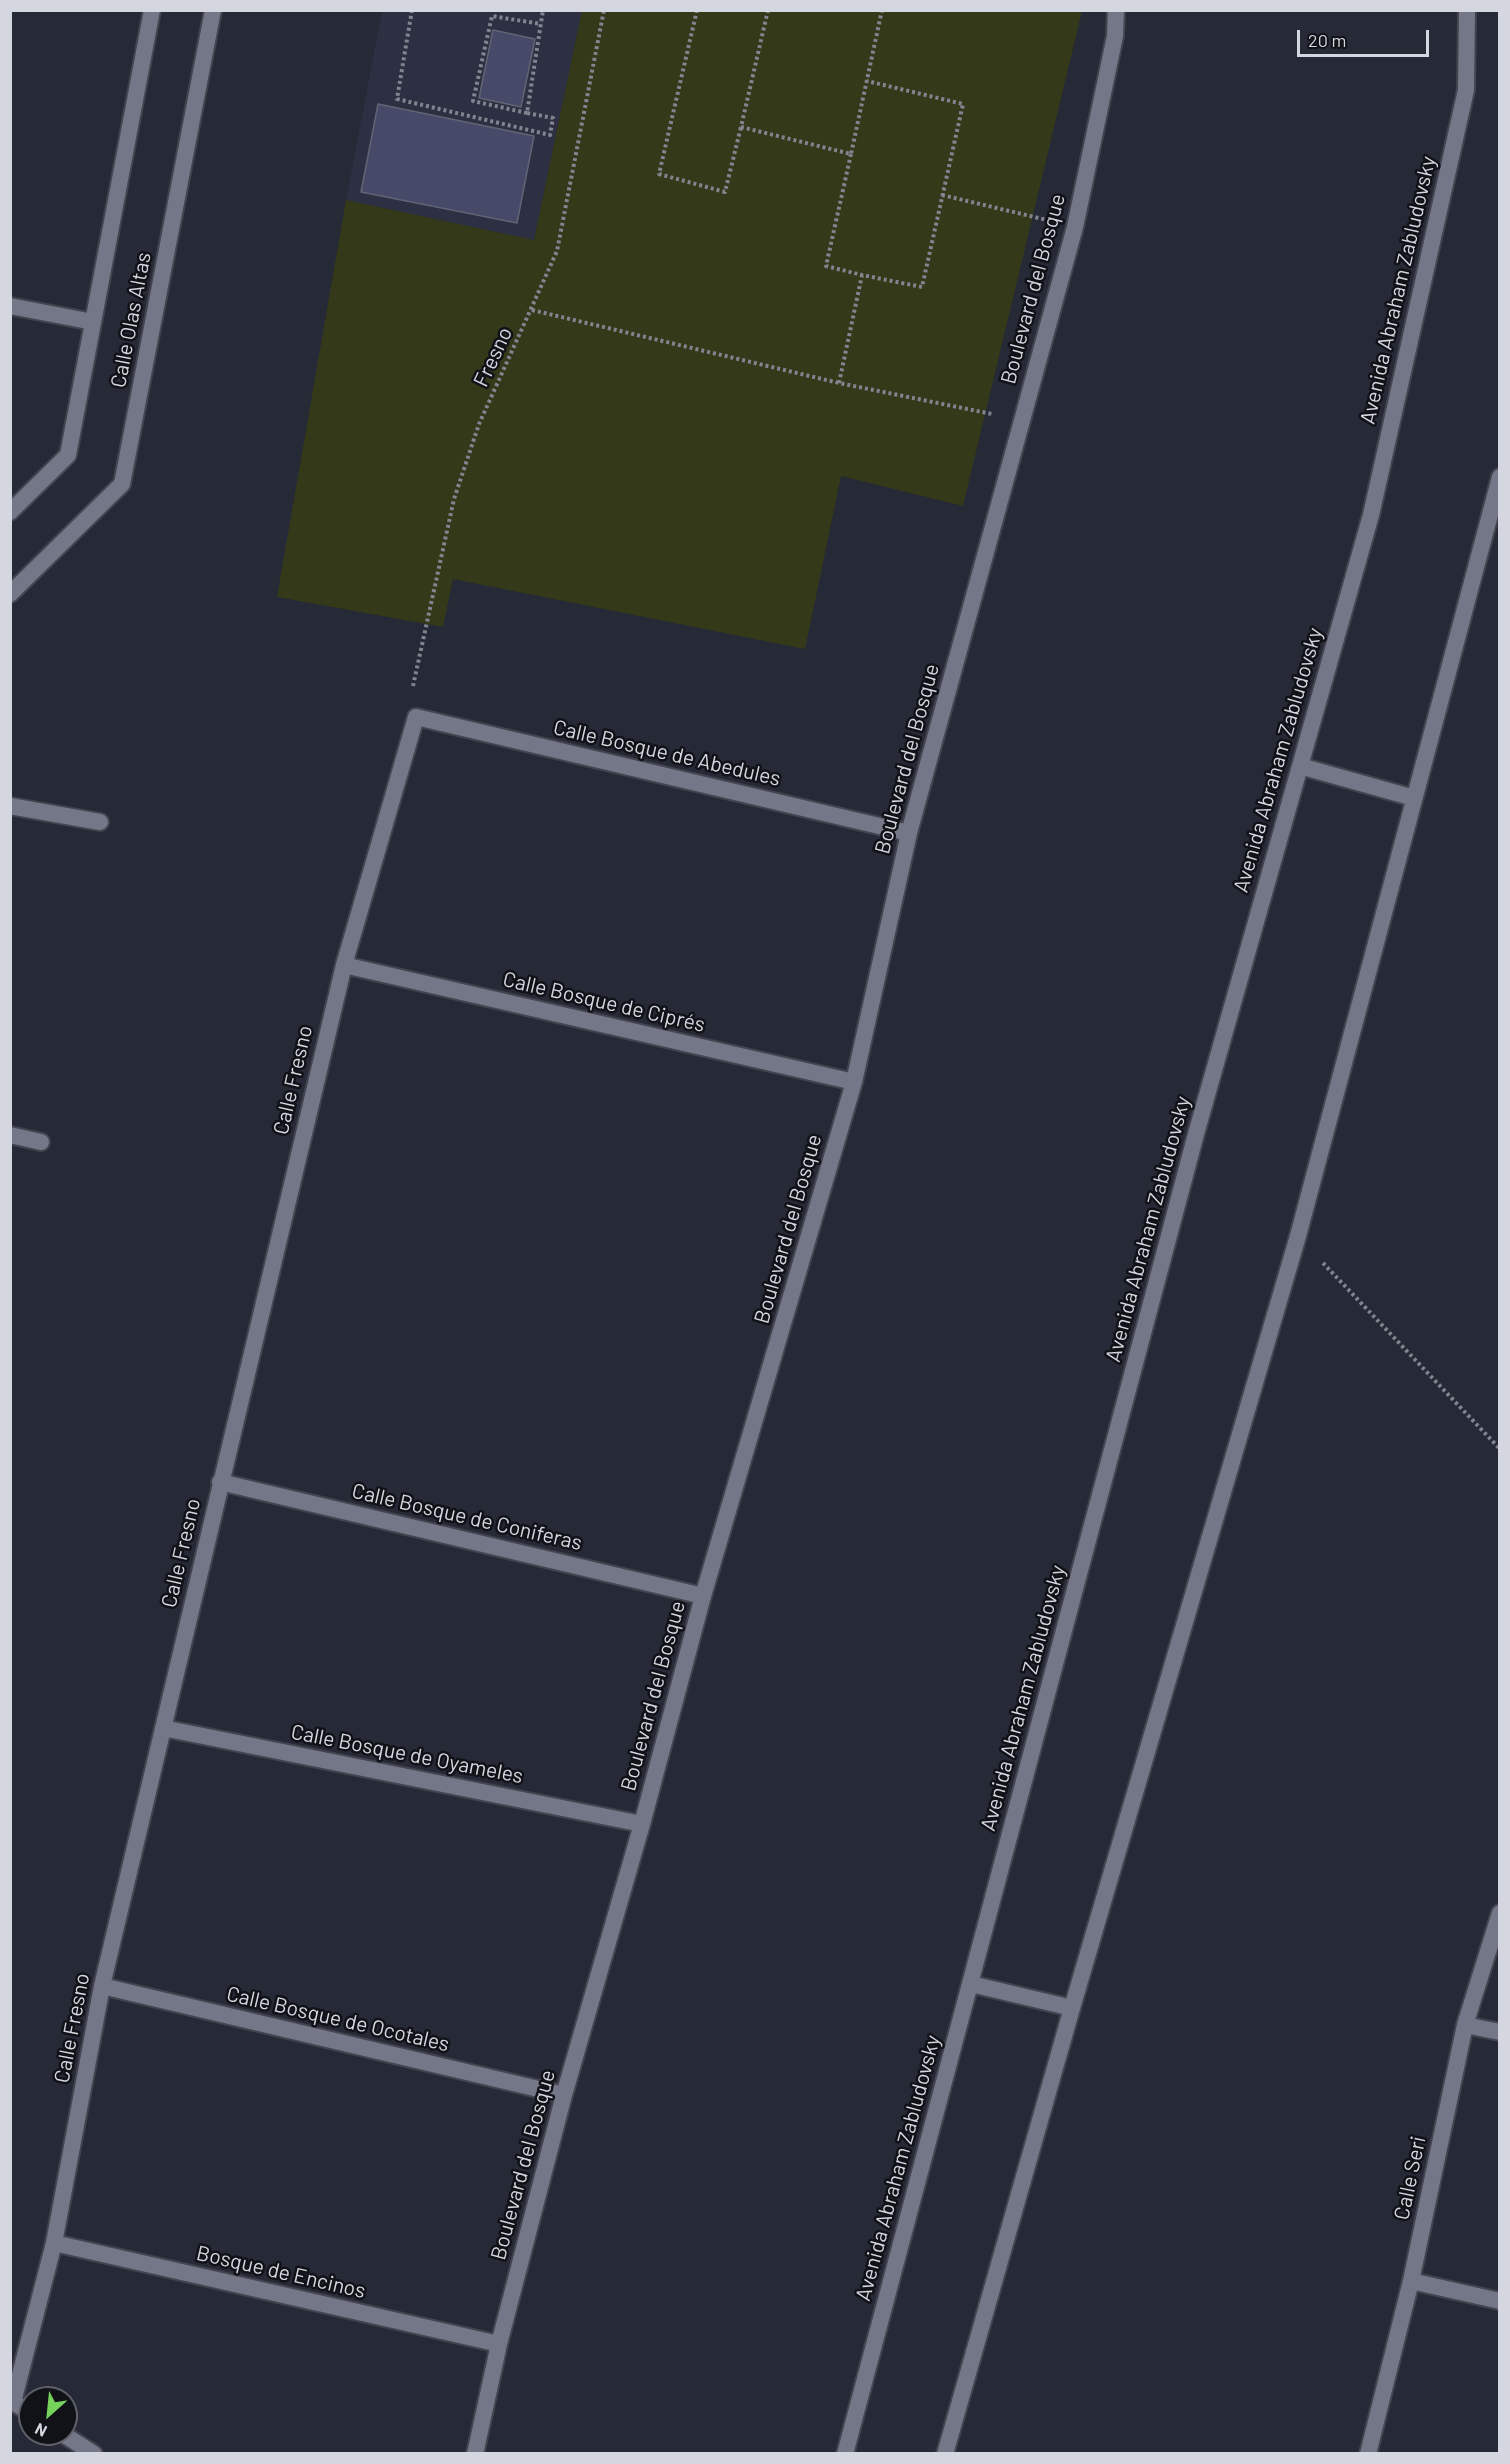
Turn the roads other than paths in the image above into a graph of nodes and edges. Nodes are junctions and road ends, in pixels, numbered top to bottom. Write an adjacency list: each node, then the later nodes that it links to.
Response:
1 (152, 10): 6 (street, Calle Olas Altas)
2 (213, 10): 9 (street, Calle Olas Altas)
3 (1116, 10): 15 (street, Boulevard del Bosque)
4 (1467, 10): 11 (street, Avenida Abraham Zabludovsky)
5 (10, 306): 6 (street)
6 (93, 322): 8 (street, Calle Olas Altas)
7 (1500, 477): 12 (street)
8 (10, 512)
9 (10, 594)
10 (416, 717): 15 (street, Calle Bosque de Abedules); 16 (street, Calle Fresno)
11 (1300, 766): 12 (street); 25 (street, Avenida Abraham Zabludovsky)
12 (1414, 798): 27 (street)
13 (10, 806): 14 (street)
14 (100, 822)
15 (909, 833): 17 (street, Boulevard del Bosque)
16 (344, 965): 17 (street, Calle Bosque de Ciprés); 20 (street, Calle Fresno)
17 (854, 1082): 21 (street, Boulevard del Bosque)
18 (10, 1135): 19 (street)
19 (41, 1142)
20 (220, 1482): 21 (street, Calle Bosque de Coniferas); 22 (street, Calle Fresno)
21 (703, 1596): 23 (street, Boulevard del Bosque)
22 (164, 1728): 23 (street, Calle Bosque de Oyameles); 26 (street, Calle Fresno)
23 (642, 1824): 30 (street, Boulevard del Bosque)
24 (1500, 1912): 28 (street, Calle Seri)
25 (970, 1984): 27 (street); 39 (street, Avenida Abraham Zabludovsky)
26 (102, 1986): 30 (street, Calle Bosque de Ocotales); 31 (street, Calle Fresno)
27 (1072, 2008): 40 (street)
28 (1465, 2025): 29 (street); 32 (street, Calle Seri)
29 (1500, 2032)
30 (564, 2095): 34 (street, Boulevard del Bosque)
31 (54, 2243): 34 (street, Bosque de Encinos); 35 (street, Calle Fresno)
32 (1411, 2281): 33 (street); 41 (street, Calle Seri)
33 (1500, 2301)
34 (499, 2344): 38 (street, Boulevard del Bosque)
35 (12, 2403)
36 (78, 2444): 37 (street)
37 (94, 2454)
38 (475, 2454)
39 (845, 2454)
40 (945, 2454)
41 (1368, 2454)

